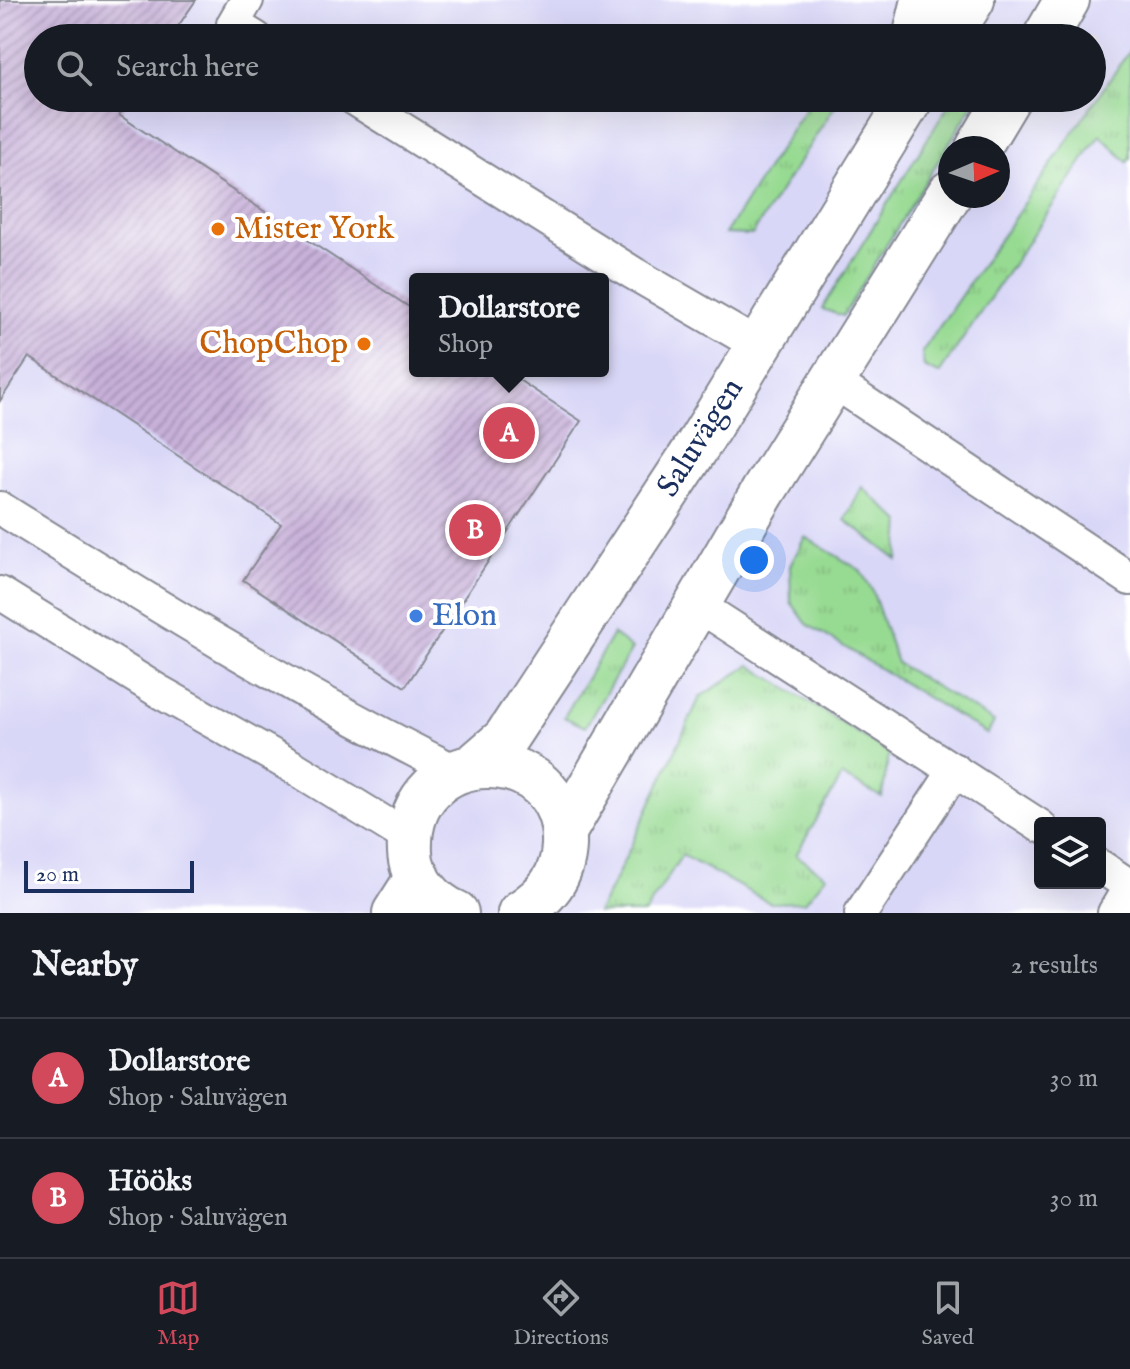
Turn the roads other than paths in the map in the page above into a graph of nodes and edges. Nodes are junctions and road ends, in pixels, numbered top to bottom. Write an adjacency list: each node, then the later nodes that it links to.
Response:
1 (247, 0): 5 (lane)
2 (924, 0): 6 (street)
3 (972, 0): 7 (street)
4 (1067, 0): 8 (street)
5 (233, 24)
6 (918, 24)
7 (957, 24)
8 (1053, 24)
9 (375, 112): 16 (lane)
10 (887, 112): 14 (street)
11 (902, 112): 14 (street, Saluvägen)
12 (1000, 112): 13 (street)
13 (985, 136)
14 (861, 179): 16 (street, Saluvägen)
15 (941, 208): 17 (street)
16 (759, 346): 22 (street, Saluvägen)
17 (834, 382): 19 (lane); 21 (street)
18 (0, 508): 22 (lane)
19 (1130, 579)
20 (0, 593): 27 (lane)
21 (696, 604): 23 (lane); 25 (street)
22 (465, 768): 25 (street); 27 (street, Saluvägen)
23 (955, 770): 24 (lane); 31 (lane)
24 (1034, 822)
25 (565, 830): 30 (street)
26 (1106, 870): 28 (lane)
27 (407, 876): 29 (street)
28 (1130, 886): 32 (lane)
29 (456, 913)
30 (520, 913)
31 (861, 913)
32 (1114, 913)

